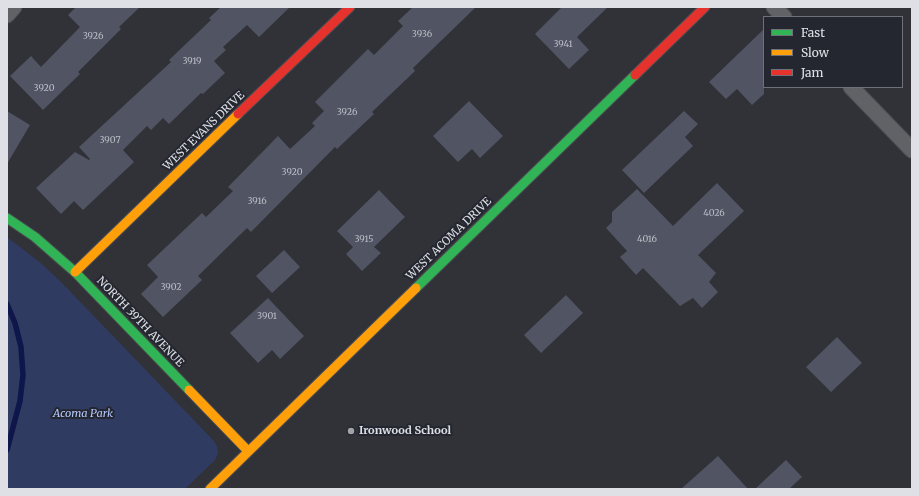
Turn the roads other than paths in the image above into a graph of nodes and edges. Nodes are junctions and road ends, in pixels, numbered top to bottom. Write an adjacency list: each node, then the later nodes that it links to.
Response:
1 (14, 7): 5 (street)
2 (350, 7): 10 (street, WEST EVANS DRIVE)
3 (705, 7): 11 (street, WEST ACOMA DRIVE)
4 (774, 7): 6 (street)
5 (7, 15)
6 (783, 16)
7 (852, 88): 8 (street)
8 (912, 150)
9 (7, 218): 10 (street, NORTH 39TH AVENUE)
10 (75, 272): 11 (street, NORTH 39TH AVENUE)
11 (248, 451): 12 (street, WEST ACOMA DRIVE)
12 (210, 489)

